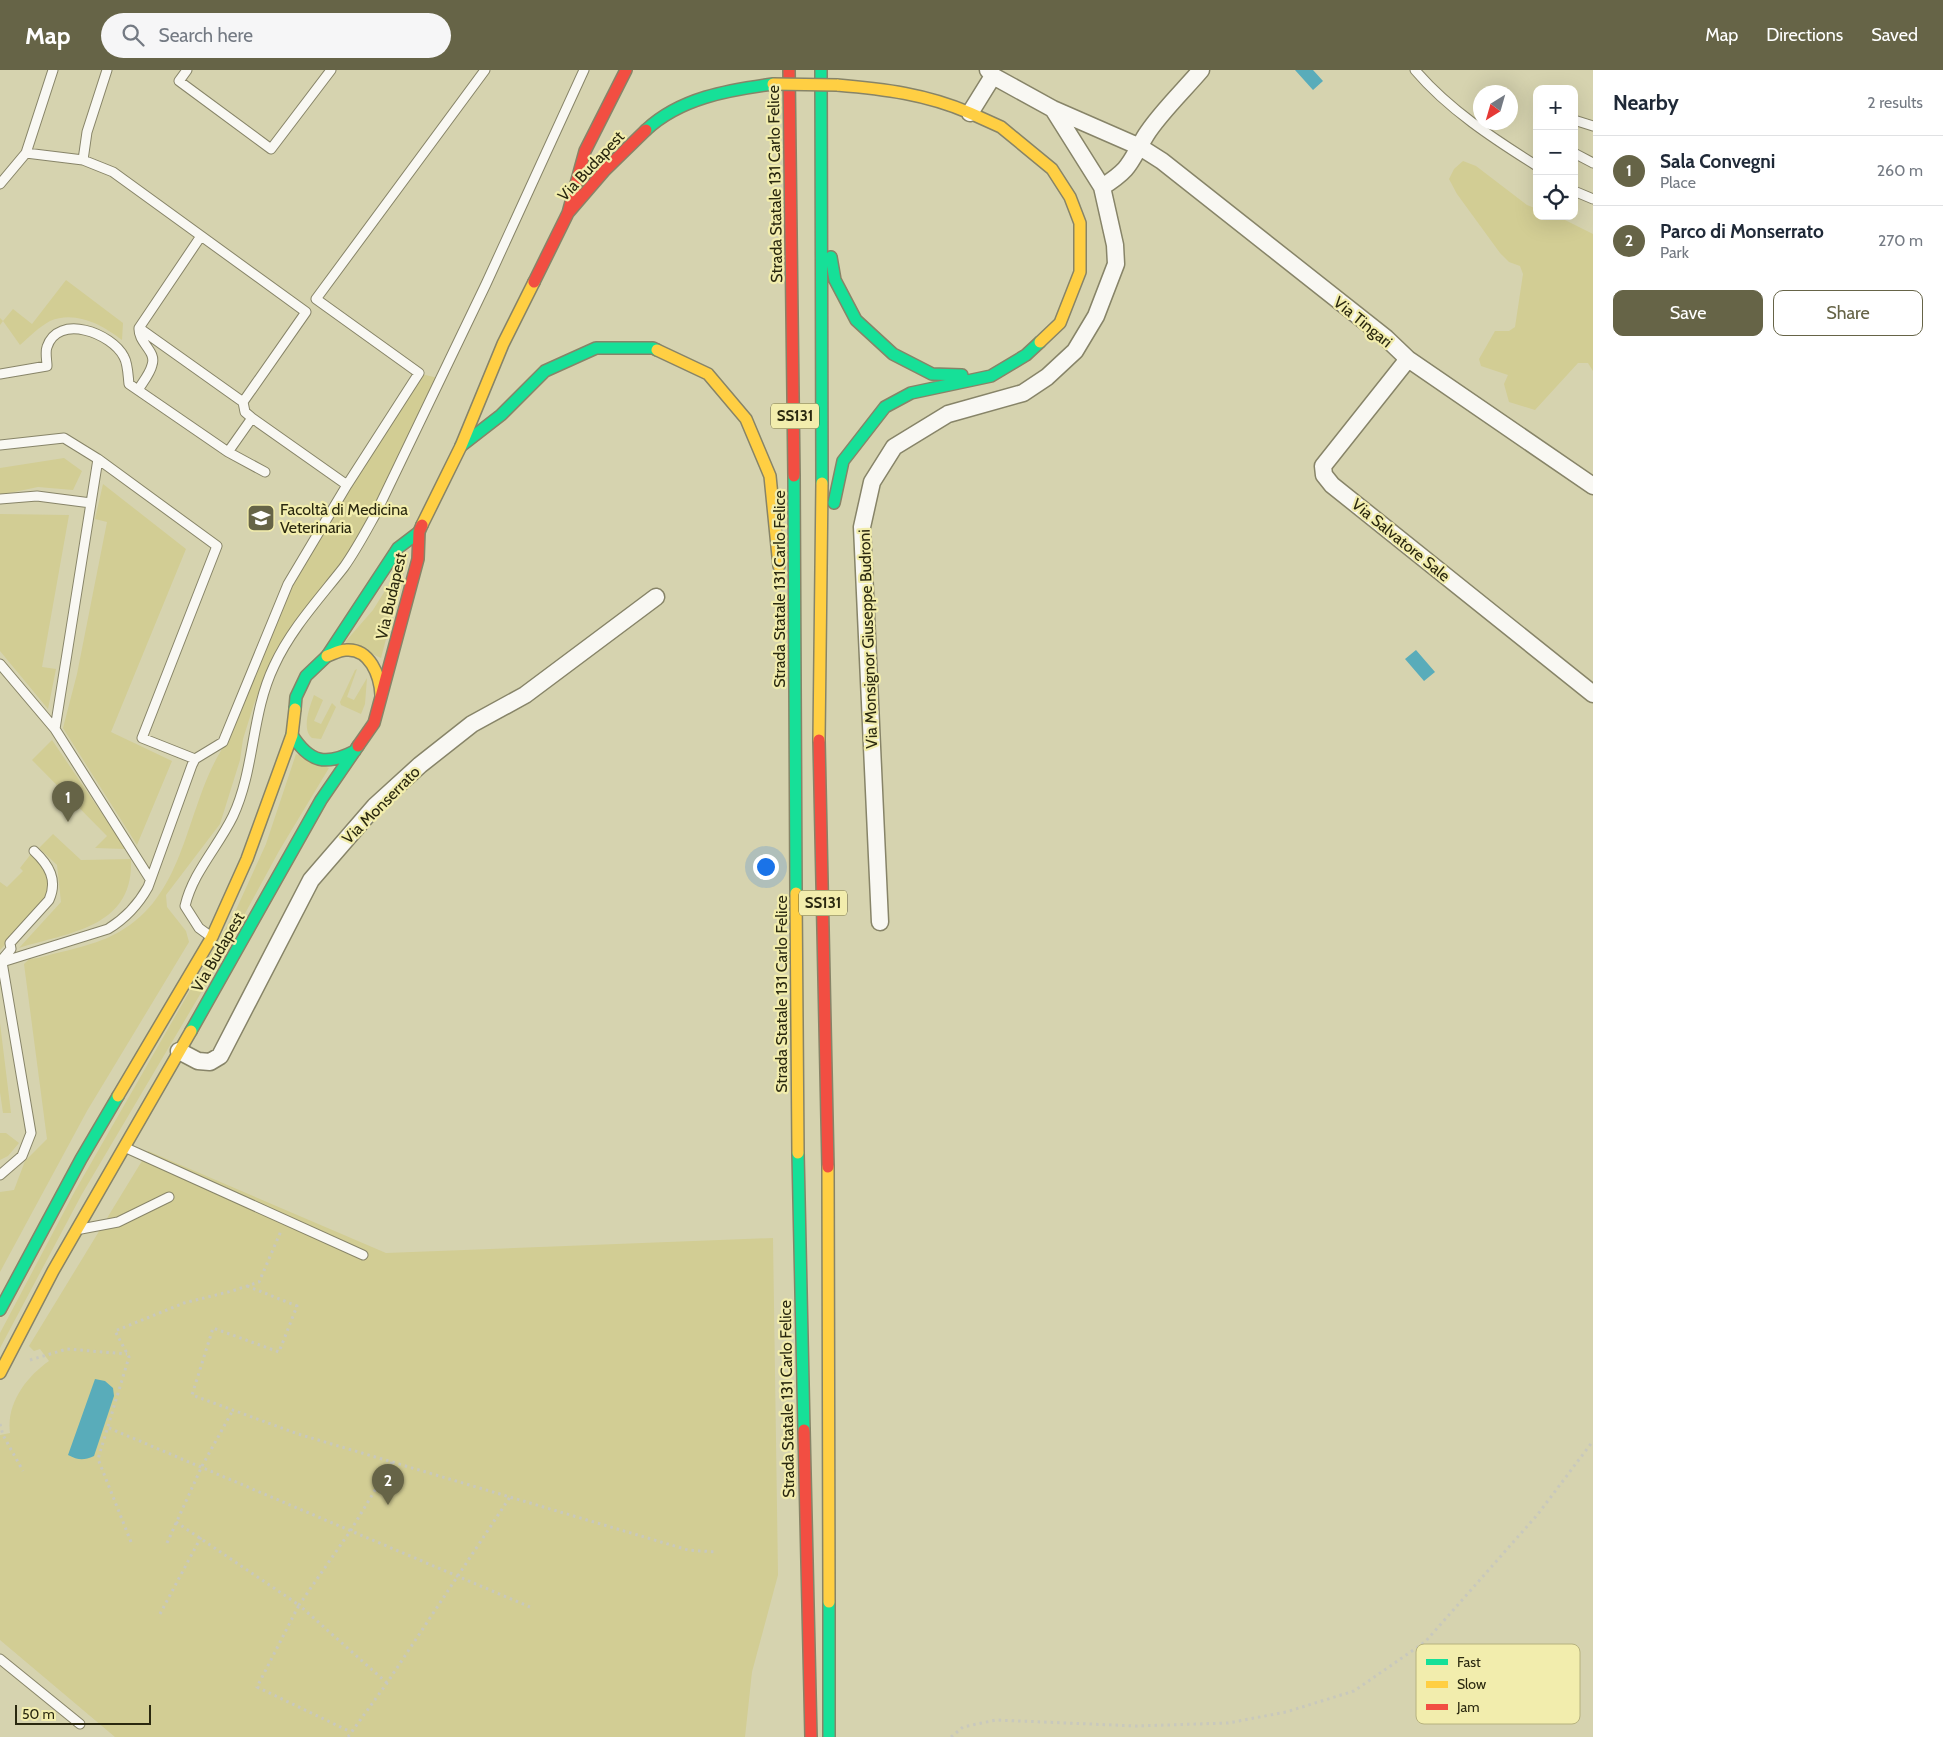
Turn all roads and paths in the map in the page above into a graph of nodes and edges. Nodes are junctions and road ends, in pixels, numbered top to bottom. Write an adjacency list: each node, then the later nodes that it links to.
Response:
1 (53, 70): 18 (lane)
2 (107, 70): 20 (lane)
3 (187, 70): 4 (lane)
4 (331, 70)
5 (485, 70): 30 (lane)
6 (584, 70): 65 (lane)
7 (626, 70): 28 (main road)
8 (790, 70): 61 (main road, Strada Statale 131 Carlo Felice / SS131)
9 (820, 70): 24 (main road, SS131)
10 (1201, 70): 17 (street)
11 (1415, 70): 22 (lane)
12 (990, 73): 13 (street, Via Tingari); 14 (street, Via Tingari)
13 (1053, 109): 17 (street, Via Tingari); 25 (street, Via Tingari)
14 (970, 114): 28 (main road, Via Budapest, bridge); 35 (main road, Via Budapest)
15 (1578, 121): 16 (lane)
16 (1593, 126)
17 (1140, 147): 25 (street); 33 (street, Via Tingari)
18 (26, 153): 20 (lane); 23 (lane)
19 (1578, 155): 21 (lane)
20 (83, 160): 29 (lane)
21 (1593, 163)
22 (1533, 164)
23 (0, 184)
24 (821, 187): 35 (main road); 56 (main road, SS131)
25 (1102, 187): 64 (street, Via Monsignor Giuseppe Budroni)
26 (1578, 192): 27 (lane)
27 (1593, 199)
28 (568, 213): 40 (main road, Via Budapest)
29 (201, 236): 31 (lane); 32 (lane)
30 (316, 299): 31 (lane); 44 (lane)
31 (306, 312): 37 (lane)
32 (139, 328): 36 (lane); 37 (lane)
33 (1408, 359): 45 (street, Via Tingari); 54 (street, Via Salvatore Sale)
34 (0, 374): 36 (lane)
35 (991, 376): 56 (main road)
36 (138, 390): 41 (lane)
37 (243, 402): 38 (lane)
38 (252, 418): 41 (lane); 44 (lane)
39 (0, 445): 42 (lane)
40 (460, 446): 48 (main road, Via Budapest); 49 (main road)
41 (228, 452): 43 (lane)
42 (98, 459): 47 (lane); 60 (lane)
43 (265, 472)
44 (347, 484): 60 (lane)
45 (1593, 486)
46 (0, 499): 47 (lane)
47 (91, 502): 57 (lane)
48 (418, 532): 52 (main road, Via Budapest); 55 (main road, Via Budapest)
49 (781, 582)
50 (656, 597): 67 (street, Via Monserrato)
51 (783, 602): 61 (main road)
52 (327, 656): 55 (main road); 58 (main road, Via Budapest)
53 (0, 664): 57 (lane)
54 (1593, 694)
55 (381, 699): 59 (main road, Via Budapest)
56 (818, 714): 105 (main road, SS131)
57 (55, 729): 63 (lane)
58 (292, 735): 59 (main road); 65 (main road, Via Budapest)
59 (354, 751): 67 (main road, Via Budapest)
60 (196, 759): 63 (lane)
61 (796, 761): 104 (main road, Strada Statale 131 Carlo Felice / SS131)
62 (34, 851): 66 (lane)
63 (150, 879): 66 (lane)
64 (880, 922)
65 (212, 937): 75 (main road, Via Budapest)
66 (1, 962): 69 (lane)
67 (179, 1050): 68 (main road, Via Budapest)
68 (124, 1146): 71 (lane); 72 (main road, Via Budapest)
69 (0, 1175)
70 (169, 1197): 72 (lane)
71 (286, 1220): 73 (lane); 74 (path)
72 (76, 1230): 78 (main road, Via Budapest)
73 (363, 1254)
74 (247, 1286): 76 (path); 79 (path)
75 (0, 1310)
76 (127, 1354): 77 (path); 81 (path)
77 (22, 1363)
78 (0, 1373)
79 (233, 1410): 83 (path); 84 (path)
80 (0, 1424): 85 (path)
81 (109, 1428): 84 (path); 90 (path)
82 (1593, 1441): 97 (path)
83 (392, 1462): 86 (path); 88 (path)
84 (202, 1466): 87 (path); 88 (path)
85 (23, 1471)
86 (510, 1497): 92 (path); 93 (path)
87 (176, 1522): 89 (path); 91 (path)
88 (351, 1530): 93 (path); 94 (path)
89 (201, 1537): 94 (path); 96 (path)
90 (131, 1542)
91 (167, 1543)
92 (716, 1552)
93 (458, 1576): 95 (path); 100 (path)
94 (299, 1604): 100 (path); 102 (path)
95 (530, 1606)
96 (160, 1614)
97 (1422, 1644)
98 (1416, 1648): 106 (path)
99 (0, 1659): 101 (lane)
100 (388, 1683): 102 (path)
101 (80, 1724)
102 (351, 1732): 103 (path)
103 (348, 1737)
104 (811, 1737)
105 (829, 1737)
106 (951, 1737)

